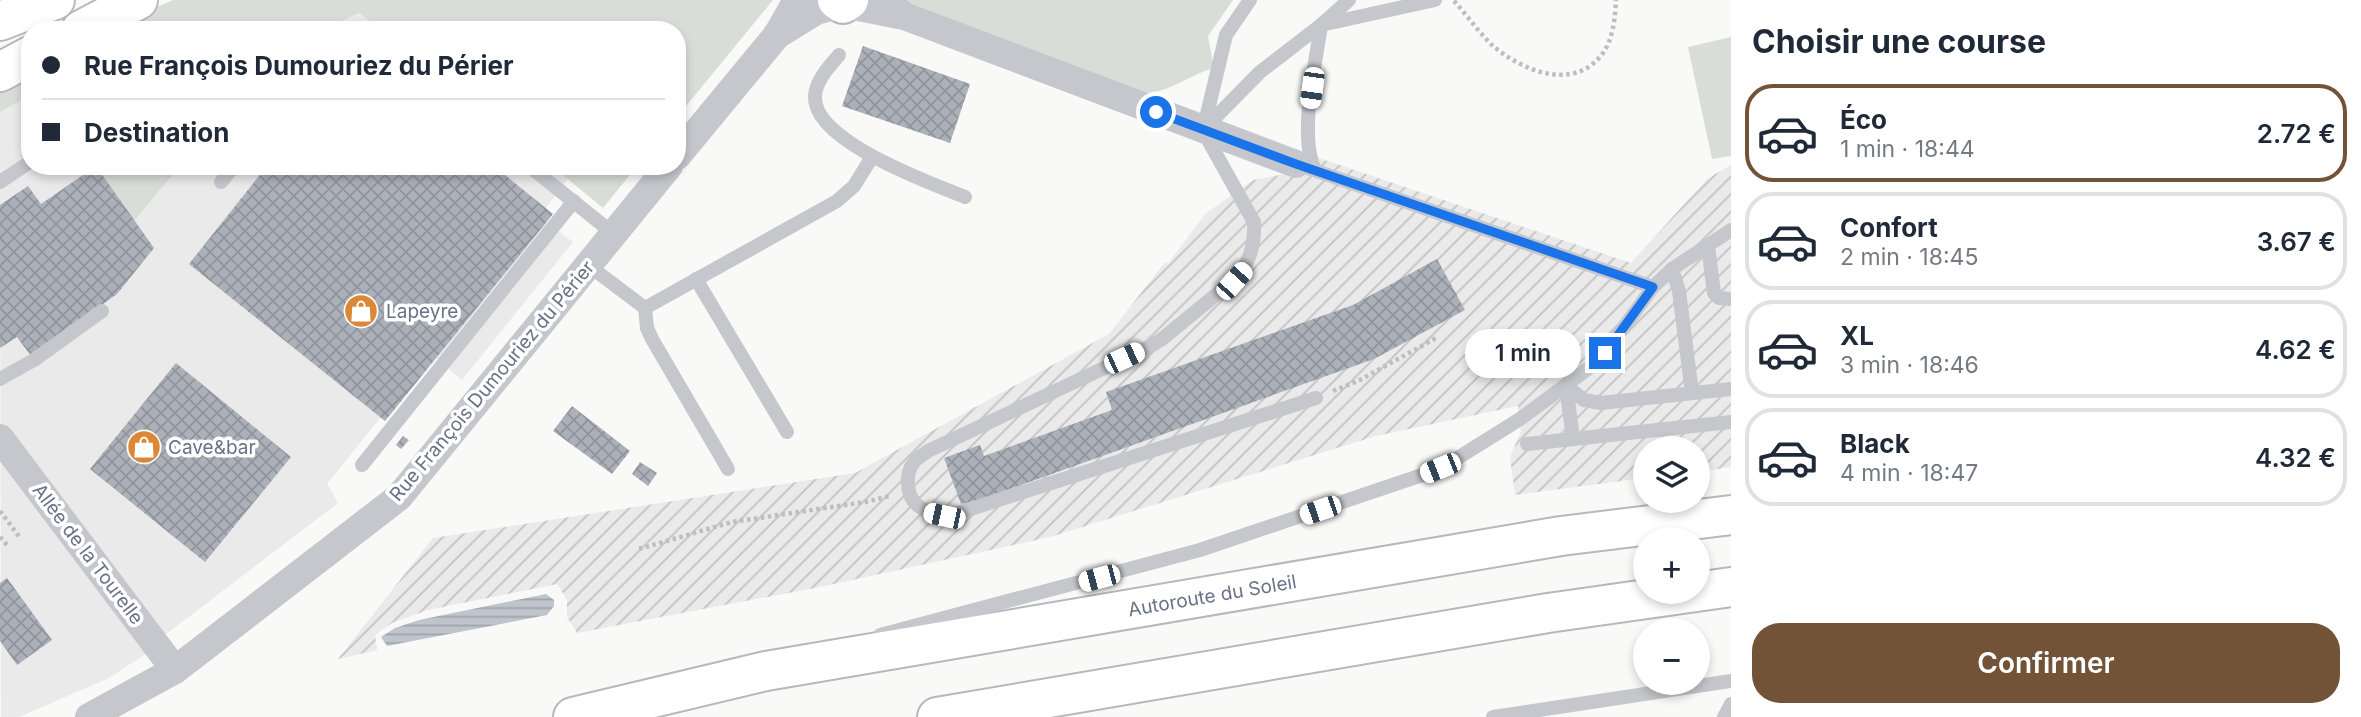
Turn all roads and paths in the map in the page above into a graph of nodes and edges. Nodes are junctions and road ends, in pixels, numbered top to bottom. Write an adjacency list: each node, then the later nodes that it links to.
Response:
1 (55, 0): 12 (main road)
2 (138, 0): 13 (main road)
3 (797, 0): 15 (street)
4 (1250, 0): 19 (lane)
5 (1349, 0): 14 (lane)
6 (1436, 0): 10 (lane)
7 (1453, 0): 8 (path)
8 (1616, 0)
9 (843, 1): 11 (street); 15 (street)
10 (1409, 3): 14 (lane)
11 (894, 8): 19 (street)
12 (0, 21)
13 (98, 21)
14 (1321, 25): 19 (lane); 22 (lane)
15 (777, 34): 20 (street)
16 (839, 55): 21 (lane)
17 (21, 61): 18 (main road)
18 (0, 72)
19 (1203, 131): 22 (street); 54 (lane)
20 (686, 145)
21 (872, 157): 29 (lane); 36 (lane)
22 (1305, 167): 37 (lane)
23 (21, 168): 27 (lane)
24 (227, 175): 28 (lane)
25 (541, 175): 30 (lane)
26 (662, 175): 32 (street, Rue François Dumouriez du Périer)
27 (0, 182)
28 (221, 182)
29 (965, 197)
30 (574, 201): 32 (lane); 52 (lane)
31 (1731, 230): 33 (lane)
32 (614, 234): 34 (street, Rue François Dumouriez du Périer)
33 (1708, 246): 35 (lane); 38 (lane)
34 (588, 265): 39 (lane); 62 (street, Rue François Dumouriez du Périer)
35 (1672, 269): 37 (lane); 45 (lane)
36 (696, 279): 39 (lane); 48 (lane)
37 (1653, 287): 43 (lane)
38 (1731, 299)
39 (645, 308): 53 (lane)
40 (102, 311): 42 (lane)
41 (1436, 338): 46 (path)
42 (0, 379)
43 (1566, 386): 45 (lane); 50 (lane); 63 (lane)
44 (1731, 388): 45 (lane)
45 (1692, 393)
46 (1316, 398): 54 (lane)
47 (1731, 422): 50 (lane)
48 (787, 432)
49 (0, 438): 62 (street, Allée de la Tourelle)
50 (1573, 439): 51 (lane)
51 (1527, 444)
52 (362, 465)
53 (728, 469)
54 (908, 491): 60 (path)
55 (0, 511): 58 (path)
56 (1731, 514): 63 (main road, Autoroute du Soleil)
57 (0, 537): 59 (path)
58 (21, 539)
59 (7, 545)
60 (639, 549)
61 (1731, 587): 68 (main road)
62 (175, 670): 66 (street, Rue François Dumouriez du Périer)
63 (766, 671): 67 (main road, Autoroute du Soleil)
64 (1731, 681): 69 (lane)
65 (1731, 704): 70 (lane)
66 (89, 717)
67 (573, 717)
68 (937, 717)
69 (1493, 717)
70 (1724, 717)

